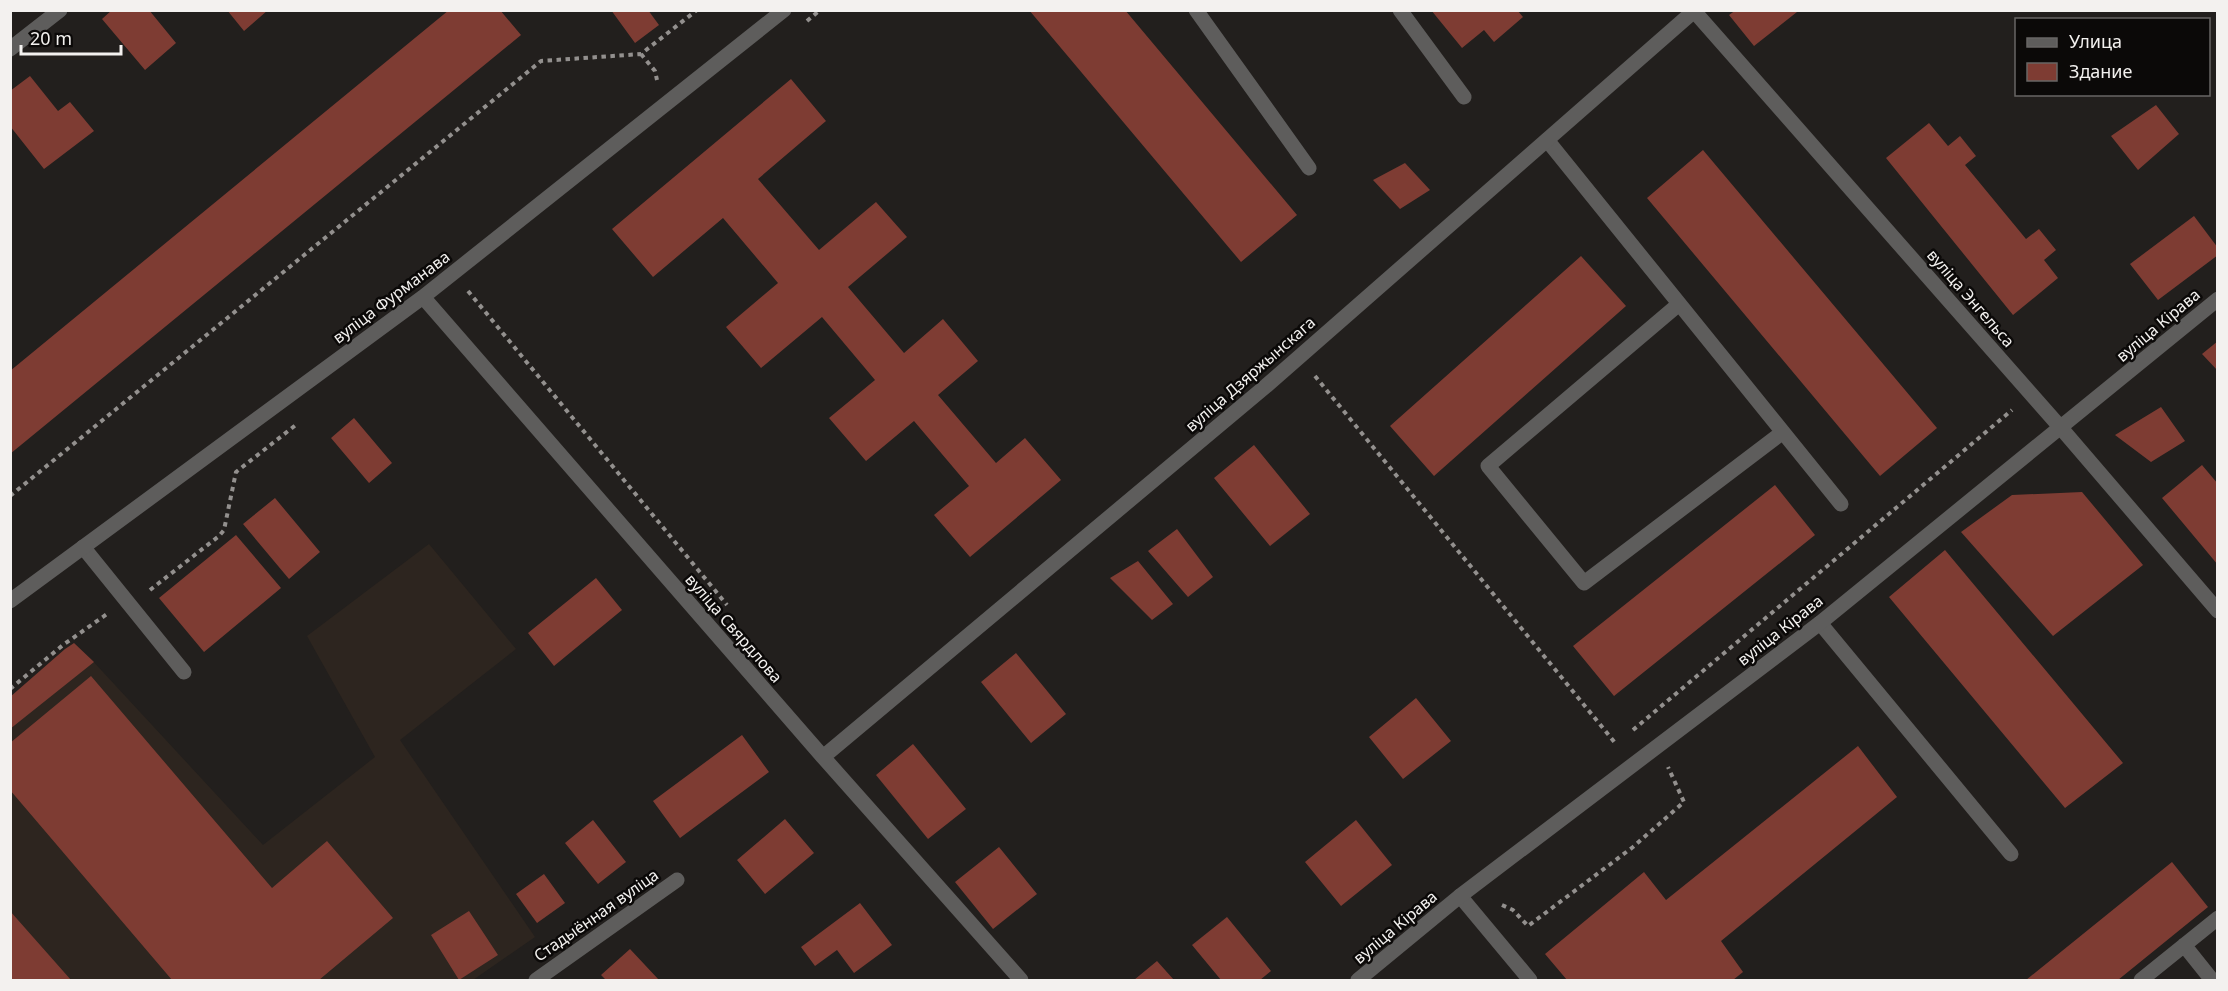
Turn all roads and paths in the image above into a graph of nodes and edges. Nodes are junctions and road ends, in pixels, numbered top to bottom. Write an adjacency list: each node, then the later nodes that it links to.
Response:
1 (60, 10): 9 (street)
2 (697, 10): 24 (path)
3 (784, 10): 15 (street, вуліца Фурманава)
4 (820, 10): 8 (path)
5 (1196, 10): 12 (street)
6 (1400, 10): 10 (street)
7 (1694, 10): 11 (street, вуліца Дзяржынскага); 20 (street, вуліца Энгельса)
8 (803, 24)
9 (10, 49)
10 (1464, 97)
11 (1547, 140): 17 (street); 19 (street, вуліца Дзяржынскага)
12 (1309, 168)
13 (476, 284): 14 (path)
14 (467, 291): 18 (path); 29 (path)
15 (423, 297): 18 (street, вуліца Свярдлова); 26 (street, вуліца Фурманава)
16 (2217, 299): 22 (street, вуліца Кірава)
17 (1679, 303): 23 (street); 23 (street)
18 (438, 314): 36 (street, вуліца Свярдлова)
19 (1299, 357): 35 (path); 36 (street, вуліца Дзяржынскага)
20 (2031, 394): 22 (street, вуліца Энгельса); 34 (path)
21 (300, 422): 28 (path)
22 (2061, 428): 30 (street, вуліца Энгельса); 31 (street, вуліца Кірава)
23 (1783, 432): 25 (street)
24 (10, 496)
25 (1840, 504)
26 (83, 547): 27 (street, вуліца Фурманава); 28 (street)
27 (13, 594)
28 (127, 602): 32 (street); 33 (path)
29 (727, 605)
30 (2217, 611)
31 (1820, 623): 38 (street); 40 (street, вуліца Кірава)
32 (184, 672)
33 (10, 688)
34 (1626, 736)
35 (1608, 752)
36 (823, 757): 45 (street, вуліца Свярдлова)
37 (1666, 763): 41 (path)
38 (2011, 854)
39 (677, 880): 44 (street, Стадыённая вуліца)
40 (1460, 896): 41 (street); 46 (street, вуліца Кірава)
41 (1473, 912): 47 (street)
42 (2217, 918): 43 (street)
43 (2184, 945): 48 (street); 49 (street)
44 (536, 981)
45 (1021, 981)
46 (1358, 981)
47 (1530, 981)
48 (2140, 981)
49 (2212, 981)

